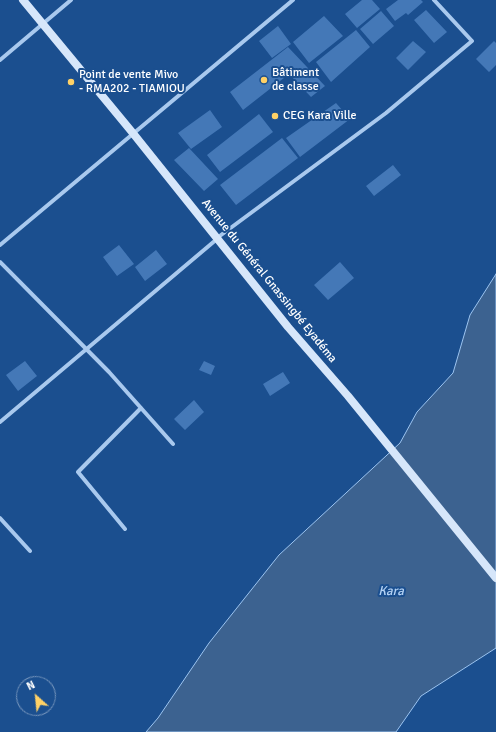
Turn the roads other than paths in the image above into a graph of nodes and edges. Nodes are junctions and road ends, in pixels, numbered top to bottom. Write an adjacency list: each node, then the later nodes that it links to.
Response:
1 (23, 0): 5 (main road, Avenue du Général Gnassingbé Eyadéma)
2 (71, 0): 5 (street)
3 (293, 0): 7 (street)
4 (434, 0): 8 (street)
5 (43, 23): 6 (street); 7 (main road, Avenue du Général Gnassingbé Eyadéma)
6 (0, 60)
7 (132, 132): 8 (main road, Avenue du Général Gnassingbé Eyadéma); 9 (street)
8 (217, 239): 11 (street); 18 (main road, Avenue du Général Gnassingbé Eyadéma)
9 (0, 245)
10 (0, 262): 11 (street)
11 (86, 350): 12 (street); 13 (street)
12 (141, 408): 14 (street); 16 (street)
13 (0, 422)
14 (173, 444)
15 (0, 518): 17 (street)
16 (125, 529)
17 (30, 551)
18 (496, 578)

